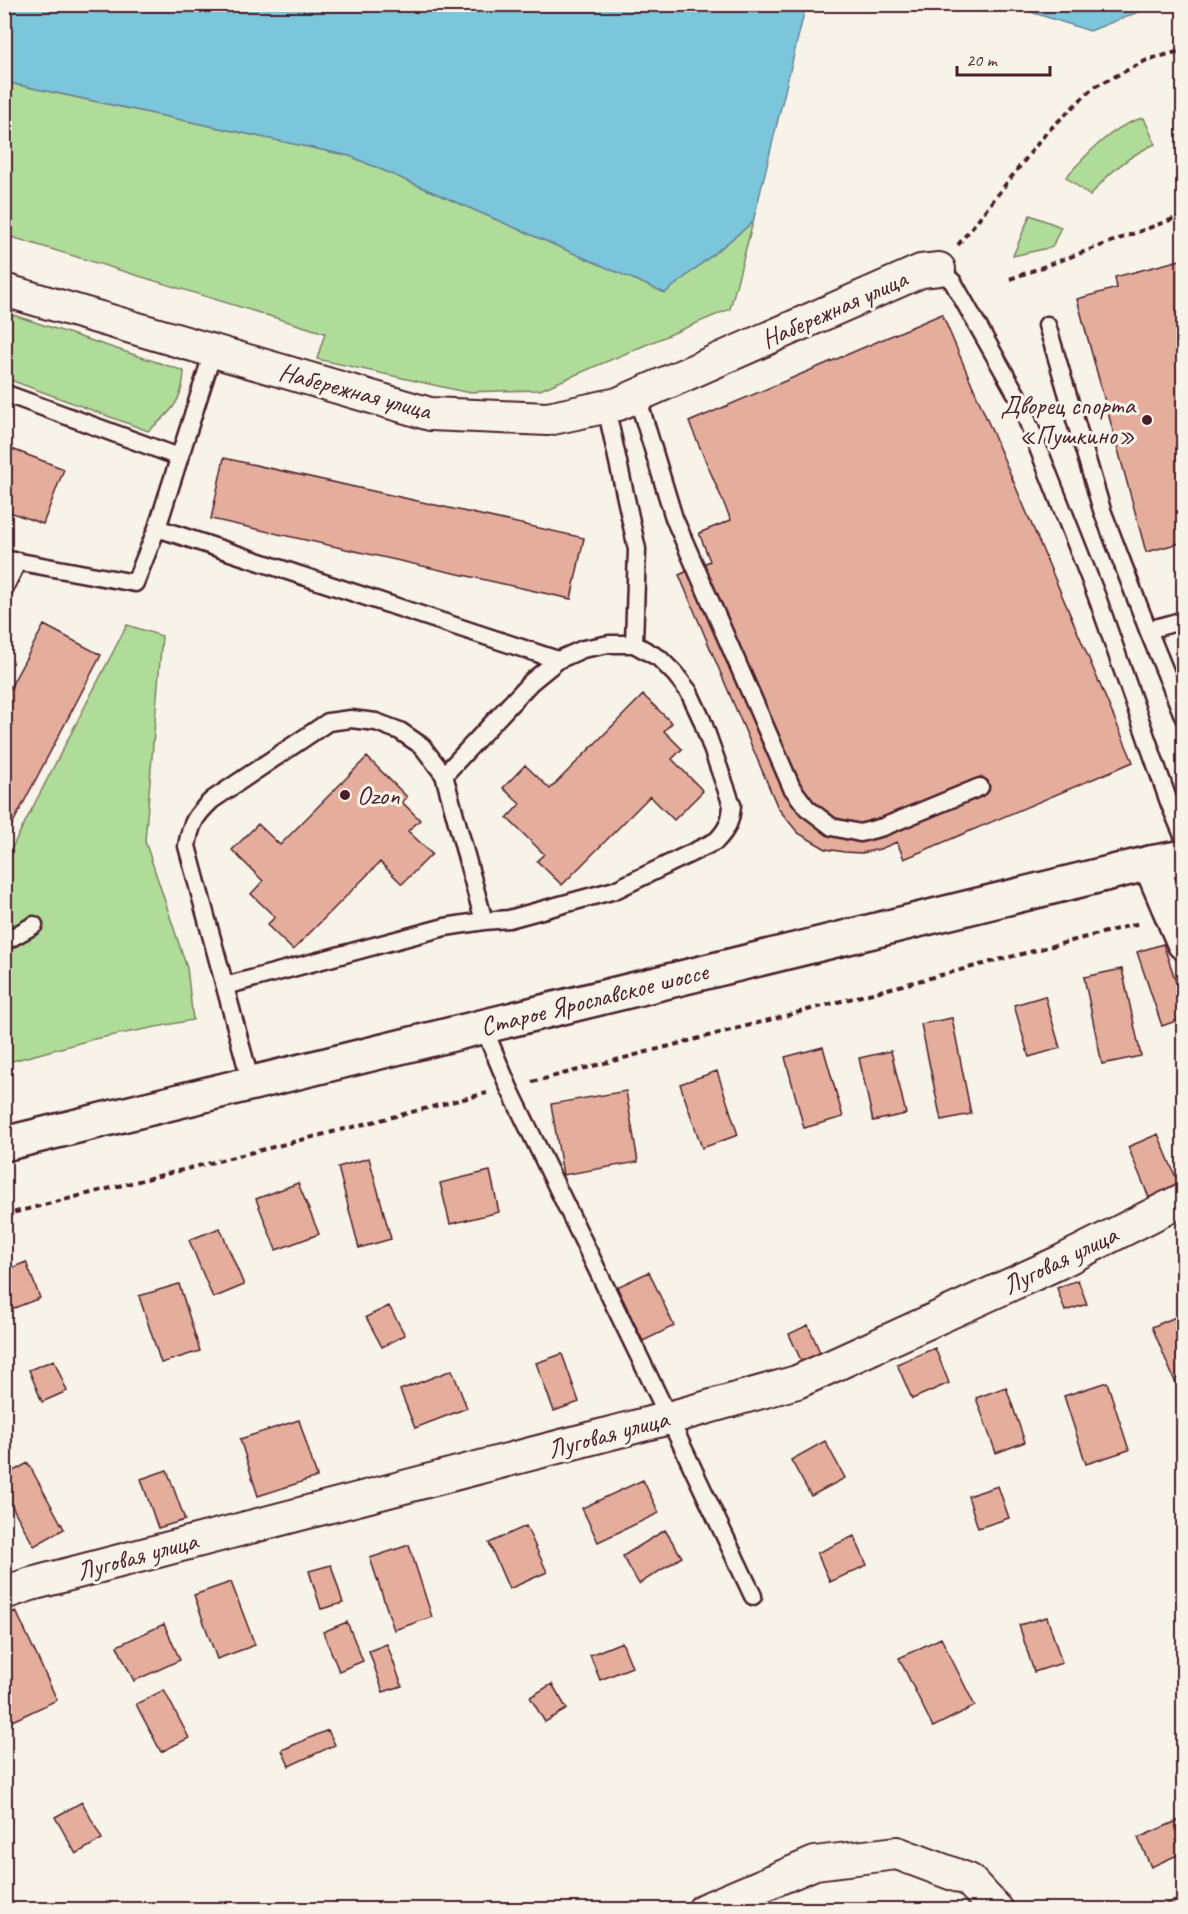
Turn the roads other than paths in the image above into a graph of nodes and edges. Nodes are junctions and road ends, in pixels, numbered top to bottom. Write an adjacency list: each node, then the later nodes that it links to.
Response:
1 (939, 269): 6 (street, Набережная улица); 19 (lane)
2 (4, 290): 4 (street, Набережная улица)
3 (1047, 325): 13 (lane)
4 (213, 352): 7 (street, Набережная улица); 8 (lane)
5 (4, 393): 8 (lane)
6 (637, 396): 7 (street, Набережная улица); 18 (lane)
7 (606, 407): 14 (lane)
8 (179, 457): 9 (lane)
9 (157, 528): 10 (lane); 15 (lane)
10 (11, 560): 11 (lane)
11 (4, 589)
12 (1184, 620): 13 (lane)
13 (1148, 630): 16 (lane)
14 (634, 644): 15 (lane); 22 (lane)
15 (558, 660): 17 (lane)
16 (1184, 718)
17 (444, 775): 22 (lane); 26 (lane)
18 (980, 787)
19 (1184, 838)
20 (1184, 857): 21 (main road, Старое Ярославское шоссе)
21 (1150, 863): 24 (main road); 27 (main road, Старое Ярославское шоссе)
22 (484, 921): 26 (lane)
23 (34, 925): 25 (lane)
24 (1177, 929)
25 (4, 942)
26 (225, 986): 28 (lane)
27 (483, 1026): 28 (main road, Старое Ярославское шоссе); 31 (lane)
28 (251, 1083): 29 (main road, Старое Ярославское шоссе)
29 (4, 1144)
30 (1184, 1199): 31 (street, Луговая улица)
31 (669, 1418): 32 (street, Луговая улица); 33 (lane)
32 (4, 1593)
33 (753, 1596)
34 (704, 1910): 35 (street)
35 (997, 1910)

